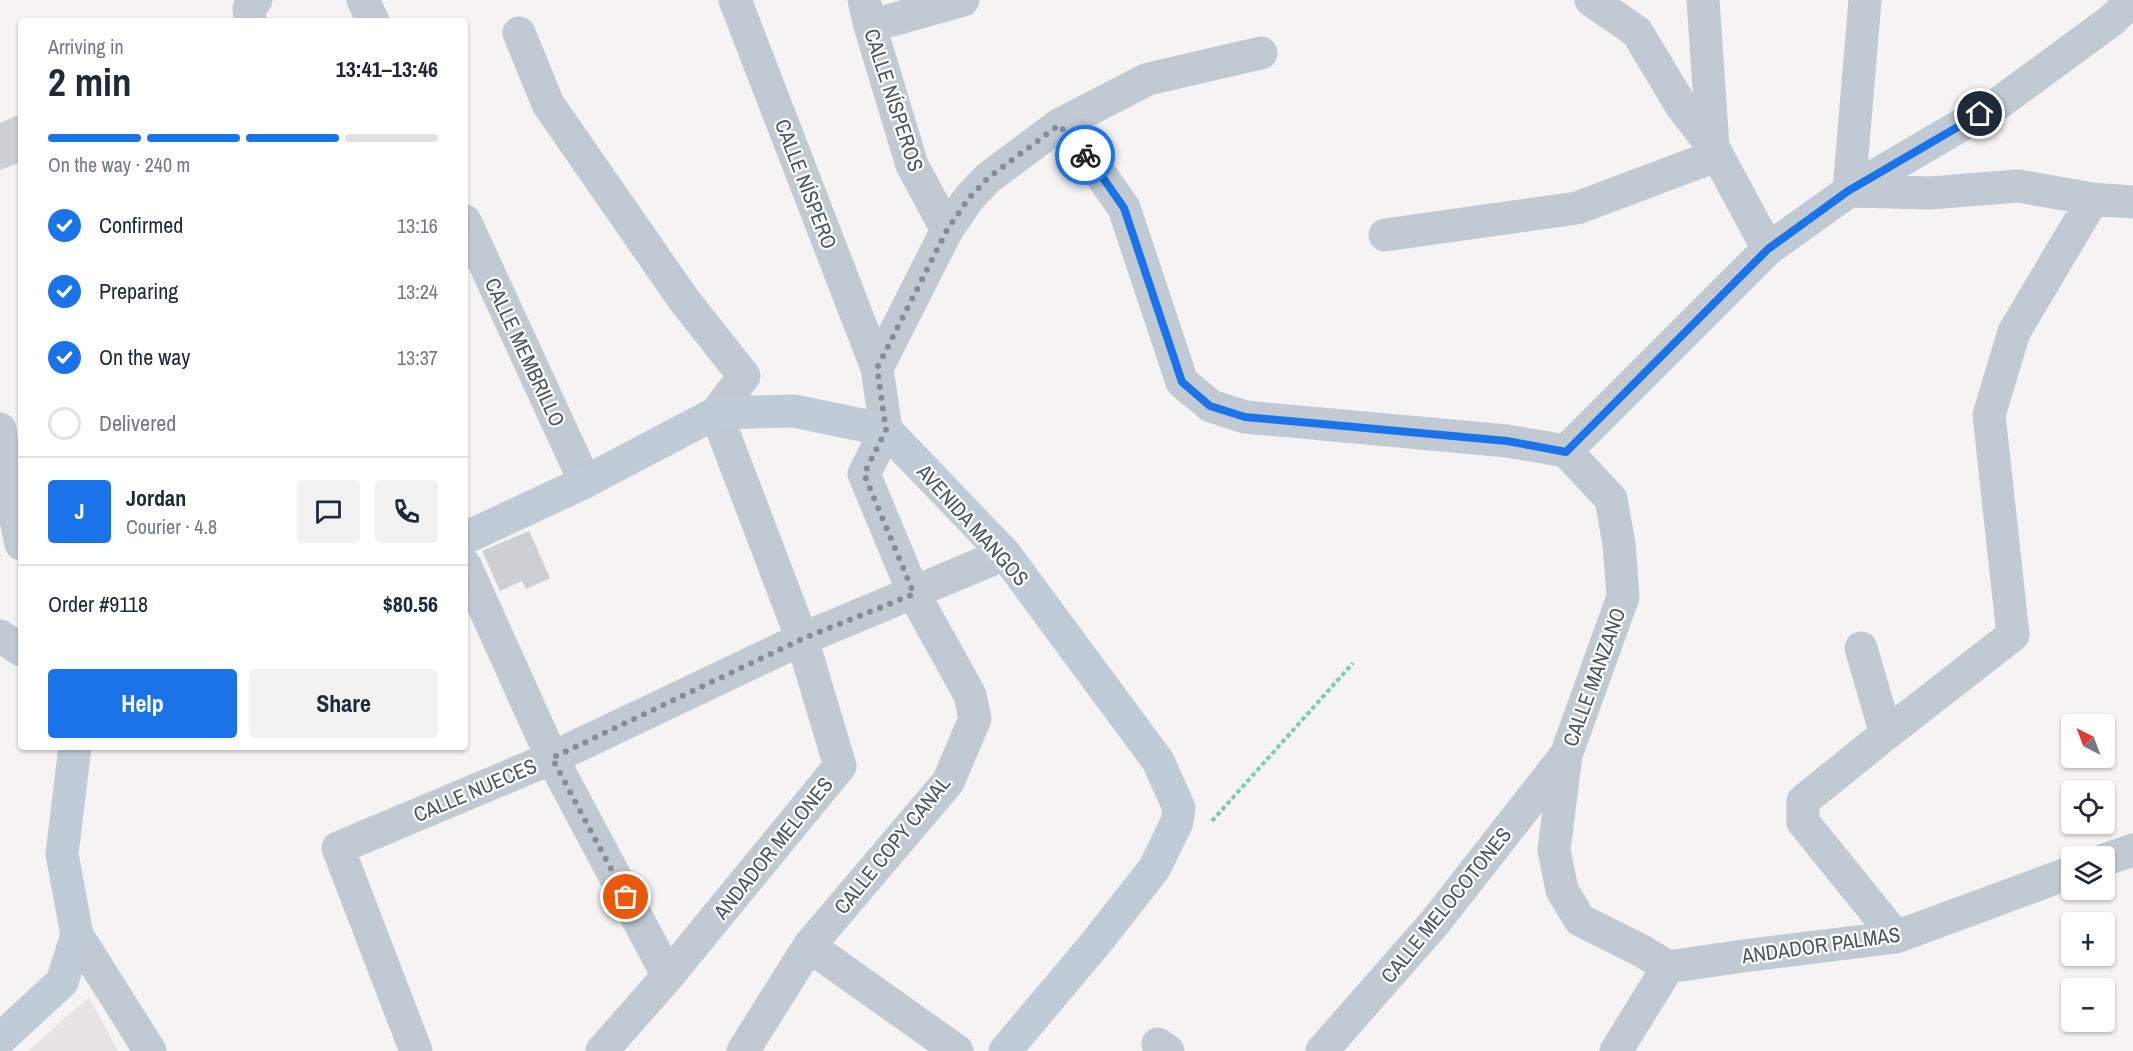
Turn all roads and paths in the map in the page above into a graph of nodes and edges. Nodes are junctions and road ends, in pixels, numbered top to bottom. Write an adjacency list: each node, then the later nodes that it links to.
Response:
1 (256, 0): 10 (street)
2 (363, 0): 11 (street)
3 (735, 0): 23 (street, CALLE NÍSPERO)
4 (963, 0): 9 (street)
5 (1592, 0): 15 (street)
6 (1703, 0): 15 (street)
7 (1865, 0): 16 (street)
8 (2132, 0): 16 (street)
9 (867, 13): 20 (street, CALLE NÍSPEROS)
10 (250, 18)
11 (372, 18)
12 (519, 33): 24 (street)
13 (1261, 53): 14 (street)
14 (1059, 125): 20 (street); 27 (street)
15 (1716, 151): 21 (street); 22 (street)
16 (1848, 191): 17 (street); 22 (street)
17 (2093, 199): 18 (street); 39 (street)
18 (2133, 202)
19 (468, 228): 28 (street, CALLE MEMBRILLO)
20 (947, 230): 23 (street)
21 (1385, 235)
22 (1768, 249): 27 (street)
23 (877, 368): 26 (street, CALLE NÍSPERO)
24 (716, 413): 26 (main road); 28 (main road); 35 (street, ANDADOR MELONES)
25 (0, 429): 29 (street)
26 (886, 430): 31 (main road, AVENIDA MANGOS); 33 (street, CALLE COPY CANAL)
27 (1566, 452): 41 (street, CALLE MANZANO)
28 (585, 482): 30 (main road)
29 (18, 530)
30 (468, 537)
31 (1005, 554): 33 (street, CALLE NUECES); 43 (main road, AVENIDA MANGOS)
32 (468, 572): 42 (street)
33 (914, 594): 35 (street, CALLE NUECES); 49 (street, CALLE COPY CANAL)
34 (0, 636): 36 (street)
35 (802, 639): 42 (street, CALLE NUECES); 51 (street, ANDADOR MELONES)
36 (18, 648)
37 (1861, 648): 39 (street)
38 (1353, 663): 43 (path)
39 (1886, 734): 48 (street)
40 (75, 750): 47 (main road)
41 (1566, 755): 50 (street, CALLE MANZANO); 59 (street, CALLE MELOCOTONES)
42 (552, 758): 51 (street); 54 (street, CALLE NUECES)
43 (1177, 822): 58 (main road)
44 (2133, 850): 45 (street)
45 (2115, 856)
46 (2061, 877): 48 (street, ANDADOR PALMAS)
47 (77, 935): 52 (main road); 53 (street)
48 (1896, 938): 50 (street, ANDADOR PALMAS)
49 (809, 946): 56 (street, CALLE COPY CANAL); 57 (street)
50 (1668, 967): 60 (street)
51 (668, 976): 55 (street, ANDADOR MELONES)
52 (0, 1039)
53 (150, 1051)
54 (416, 1051)
55 (602, 1051)
56 (742, 1051)
57 (957, 1051)
58 (1005, 1051)
59 (1322, 1051)
60 (1616, 1051)

